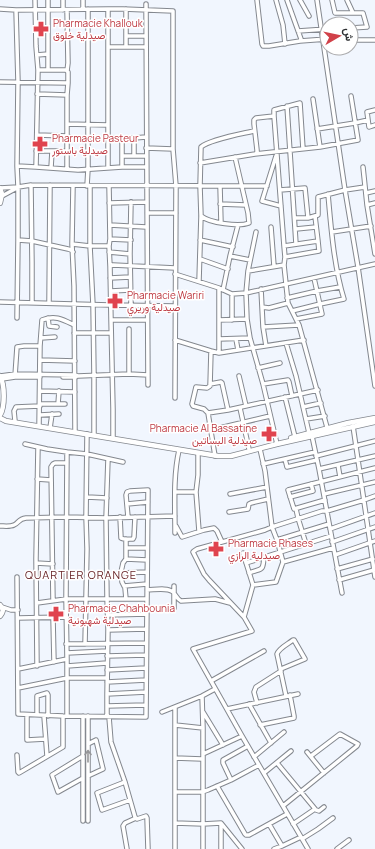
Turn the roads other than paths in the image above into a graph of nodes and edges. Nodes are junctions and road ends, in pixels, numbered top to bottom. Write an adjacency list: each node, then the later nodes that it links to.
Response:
1 (36, 0): 18 (street)
2 (48, 0): 19 (street)
3 (63, 0): 20 (street)
4 (83, 0): 14 (street)
5 (257, 0): 34 (street)
6 (276, 0): 34 (street)
7 (287, 0): 27 (street)
8 (300, 0): 23 (street)
9 (317, 0): 24 (street)
10 (332, 0): 22 (street)
11 (347, 0): 22 (street)
12 (146, 4): 21 (street)
13 (0, 9): 17 (street)
14 (86, 9): 15 (street); 20 (street); 58 (street)
15 (108, 9): 16 (street); 35 (street)
16 (126, 9): 21 (street); 28 (street)
17 (16, 10): 18 (street); 45 (street)
18 (35, 10): 19 (street); 39 (street)
19 (48, 10): 20 (street); 38 (street)
20 (65, 10): 43 (street)
21 (146, 10): 29 (street); 73 (street)
22 (353, 14): 25 (street)
23 (309, 16)
24 (319, 16)
25 (359, 28)
26 (319, 29): 27 (street)
27 (298, 31): 33 (street)
28 (126, 36): 29 (street); 36 (street)
29 (146, 36): 37 (street)
30 (319, 39): 33 (street)
31 (359, 40): 32 (street)
32 (375, 40)
33 (300, 41): 34 (street)
34 (285, 44)
35 (108, 47): 36 (street); 59 (street)
36 (126, 47): 37 (street)
37 (146, 47): 66 (street)
38 (48, 54): 39 (street); 42 (street)
39 (37, 55): 41 (street)
40 (327, 56): 61 (street)
41 (38, 70): 42 (street); 46 (street)
42 (48, 70): 43 (street)
43 (67, 71): 47 (street)
44 (0, 82): 45 (street)
45 (18, 82): 46 (street); 86 (street)
46 (38, 82): 47 (street); 48 (street)
47 (68, 83): 49 (street)
48 (37, 94): 49 (street); 64 (street)
49 (67, 95): 57 (street)
50 (351, 96): 56 (street)
51 (313, 100): 62 (street)
52 (287, 106): 54 (street); 74 (street); 78 (street)
53 (375, 110): 55 (street)
54 (274, 116): 63 (street); 79 (street)
55 (368, 120): 56 (street); 60 (street)
56 (355, 123): 61 (street); 70 (street)
57 (67, 124): 58 (street); 65 (street)
58 (88, 125): 59 (street); 94 (street)
59 (108, 125): 67 (street)
60 (375, 125)
61 (336, 126): 62 (street); 70 (street)
62 (317, 129): 71 (street)
63 (254, 131): 80 (street); 85 (street)
64 (36, 135): 65 (street); 75 (street)
65 (68, 136): 77 (street)
66 (146, 137): 69 (street); 72 (street)
67 (108, 138): 68 (street); 91 (street)
68 (122, 138): 69 (street); 81 (street)
69 (134, 138): 82 (street)
70 (338, 144): 71 (street); 111 (street)
71 (320, 147): 74 (street)
72 (146, 148): 73 (street); 83 (street)
73 (173, 149): 101 (street)
74 (303, 149): 78 (street)
75 (36, 151): 76 (street); 87 (street)
76 (52, 151): 77 (street); 90 (street)
77 (67, 151): 93 (street)
78 (291, 151): 79 (street); 109 (street)
79 (277, 152): 80 (street); 105 (street); 110 (street)
80 (255, 154): 84 (street)
81 (122, 156): 82 (street); 88 (street)
82 (134, 156): 83 (street)
83 (146, 156): 92 (street)
84 (235, 158): 85 (street); 104 (street)
85 (200, 163): 102 (street)
86 (17, 166): 87 (street); 108 (street)
87 (36, 167): 90 (street)
88 (122, 167): 91 (street); 92 (street)
89 (362, 167): 106 (street)
90 (51, 168): 93 (street)
91 (108, 168): 94 (street)
92 (146, 168): 100 (street)
93 (67, 169): 94 (street)
94 (88, 169): 98 (street)
95 (31, 186): 96 (street); 108 (street); 146 (street)
96 (50, 186): 97 (street); 150 (street)
97 (73, 186): 98 (street); 148 (street)
98 (88, 186): 99 (street); 151 (street)
99 (109, 186): 100 (street); 118 (street)
100 (146, 186): 101 (street); 117 (street)
101 (176, 186): 102 (street); 125 (street)
102 (200, 186): 103 (street); 126 (street)
103 (220, 186): 104 (street); 119 (street)
104 (242, 186): 105 (street); 121 (street)
105 (267, 186): 123 (street)
106 (365, 187): 111 (street); 113 (street)
107 (0, 188): 108 (street); 115 (main road)
108 (18, 188): 115 (street); 143 (street)
109 (293, 189): 110 (street); 128 (street); 129 (street)
110 (280, 190): 123 (street)
111 (346, 190): 114 (street); 139 (street)
112 (375, 191): 113 (street)
113 (366, 193): 122 (street)
114 (328, 194): 127 (street); 141 (street)
115 (1, 199)
116 (131, 202): 117 (street); 118 (street); 133 (street)
117 (147, 202): 124 (street)
118 (109, 203): 131 (street)
119 (220, 204): 121 (street); 130 (street)
120 (375, 204): 122 (street)
121 (246, 205): 132 (street)
122 (367, 205): 134 (street)
123 (281, 206): 153 (street)
124 (147, 213): 125 (street); 135 (street)
125 (176, 213): 170 (street)
126 (201, 216): 130 (street); 145 (street)
127 (315, 216): 129 (street); 136 (street)
128 (295, 218): 129 (street); 138 (street)
129 (308, 218)
130 (221, 223): 132 (street)
131 (110, 225): 133 (street); 142 (street)
132 (238, 225): 154 (street)
133 (131, 226): 135 (street); 144 (street)
134 (371, 226): 139 (street); 158 (street)
135 (146, 227): 167 (street)
136 (316, 227): 138 (street); 147 (street)
137 (271, 228): 168 (street)
138 (296, 229): 149 (street)
139 (352, 229): 141 (street); 169 (street)
140 (256, 232): 162 (street)
141 (332, 232): 173 (street)
142 (110, 239): 144 (street); 152 (street)
143 (18, 240): 146 (street); 191 (street)
144 (131, 240): 157 (street)
145 (200, 240): 154 (street); 161 (street)
146 (32, 241): 150 (street); 192 (street)
147 (318, 241): 149 (street); 160 (street)
148 (72, 244): 151 (street); 156 (street)
149 (296, 244): 153 (street)
150 (49, 246): 156 (street); 193 (street)
151 (90, 246): 152 (street); 196 (street)
152 (108, 246): 155 (street)
153 (284, 246): 160 (street)
154 (233, 248): 159 (street)
155 (109, 252): 157 (street); 166 (street)
156 (73, 253): 194 (street)
157 (130, 254): 164 (street)
158 (375, 254)
159 (230, 256): 162 (street); 171 (street)
160 (285, 257): 165 (street)
161 (200, 259): 171 (street); 178 (street)
162 (250, 260): 172 (street)
163 (375, 264): 169 (street)
164 (130, 265): 166 (street); 167 (street); 175 (street)
165 (284, 265): 168 (street); 179 (street)
166 (110, 266): 176 (street)
167 (146, 266): 170 (street); 198 (street)
168 (274, 266): 172 (street)
169 (358, 267): 173 (street); 249 (street)
170 (175, 268): 174 (street)
171 (228, 268): 184 (street)
172 (248, 271): 187 (street)
173 (338, 272): 177 (street); 180 (street)
174 (175, 274): 178 (street); 200 (street)
175 (130, 277): 176 (street); 183 (street)
176 (110, 278): 185 (street)
177 (314, 278): 179 (street); 186 (street)
178 (199, 281): 181 (street)
179 (286, 284): 182 (street); 189 (street)
180 (340, 287): 186 (street); 195 (street)
181 (219, 288): 184 (street); 209 (street)
182 (261, 289): 187 (street); 201 (street)
183 (130, 290): 185 (street); 197 (street)
184 (223, 290): 188 (street)
185 (111, 291): 199 (street)
186 (317, 291): 189 (street); 195 (street)
187 (246, 293): 188 (street); 205 (street)
188 (232, 294): 210 (street)
189 (288, 301): 201 (street); 202 (street)
190 (0, 302): 191 (street)
191 (17, 302): 192 (street); 203 (street)
192 (32, 303): 193 (street)
193 (49, 304): 194 (street)
194 (75, 304): 196 (street); 211 (street)
195 (320, 304): 202 (street); 206 (street)
196 (93, 305): 199 (street); 217 (street)
197 (131, 305): 198 (street); 199 (street)
198 (147, 305): 200 (street); 208 (street)
199 (110, 306): 207 (street)
200 (175, 306): 224 (street)
201 (262, 307): 214 (street)
202 (292, 311): 206 (street)
203 (17, 318)
204 (48, 318): 211 (street); 213 (street); 220 (street)
205 (247, 319): 210 (street); 221 (street)
206 (296, 319): 212 (street)
207 (111, 320): 208 (street); 218 (street)
208 (147, 320): 239 (street)
209 (219, 320): 210 (street); 222 (street)
210 (232, 320)
211 (74, 324): 216 (street)
212 (299, 325): 214 (street); 225 (street)
213 (57, 327)
214 (263, 327): 228 (street)
215 (129, 329): 237 (street)
216 (74, 333): 217 (street); 234 (street)
217 (94, 333): 218 (street); 243 (street)
218 (111, 333): 238 (street)
219 (55, 337): 220 (street)
220 (41, 338): 227 (street)
221 (250, 338): 223 (street); 229 (street)
222 (219, 339): 223 (street); 232 (street)
223 (236, 339): 230 (street)
224 (175, 340): 231 (street); 257 (street)
225 (304, 340): 226 (street); 250 (street)
226 (286, 344): 228 (street); 254 (street)
227 (40, 346): 233 (street); 240 (street)
228 (266, 346): 229 (street)
229 (252, 348): 230 (street); 236 (street)
230 (238, 350): 232 (street)
231 (211, 351): 232 (street); 246 (street)
232 (219, 353)
233 (40, 360): 234 (street); 241 (street)
234 (75, 361): 242 (street)
235 (280, 363): 236 (street)
236 (258, 368): 247 (street)
237 (129, 374): 238 (street); 239 (street)
238 (112, 375): 243 (street); 289 (street)
239 (148, 375): 248 (street)
240 (15, 376): 241 (street); 245 (street)
241 (40, 376): 242 (street); 251 (street)
242 (76, 376): 243 (street); 253 (street)
243 (94, 376): 287 (street)
244 (239, 376): 263 (street)
245 (1, 378): 270 (main road)
246 (210, 384): 266 (street); 269 (street)
247 (263, 384): 255 (street); 258 (street)
248 (148, 386)
249 (375, 386)
250 (318, 390): 254 (street); 259 (street)
251 (40, 391): 252 (street); 262 (street)
252 (59, 391): 253 (street); 260 (street)
253 (75, 392): 284 (street)
254 (300, 394): 255 (street); 264 (street)
255 (292, 396): 256 (street)
256 (285, 397): 258 (street); 288 (street)
257 (175, 398)
258 (267, 402): 263 (street); 272 (street)
259 (321, 403): 264 (street); 273 (street)
260 (58, 404): 261 (street); 262 (street)
261 (65, 404)
262 (40, 405): 271 (street); 276 (street)
263 (246, 406): 265 (street)
264 (303, 407): 275 (street)
265 (240, 408): 266 (street); 277 (street)
266 (228, 410): 269 (street)
267 (52, 414): 268 (street); 271 (street); 281 (street)
268 (59, 414)
269 (208, 414): 282 (street)
270 (1, 415): 276 (main road)
271 (40, 415): 279 (street)
272 (270, 416): 277 (street); 291 (street)
273 (325, 416): 275 (street); 283 (street)
274 (375, 418): 283 (main road)
275 (306, 419): 286 (street)
276 (12, 421): 279 (main road)
277 (244, 422): 282 (street); 295 (street)
278 (375, 422): 280 (main road)
279 (39, 426): 281 (main road)
280 (353, 426): 283 (main road); 293 (street)
281 (50, 428): 284 (main road)
282 (211, 430): 301 (street)
283 (328, 430): 286 (main road)
284 (76, 432): 285 (main road)
285 (87, 434): 287 (main road); 300 (street)
286 (311, 434): 288 (main road); 291 (main road); 302 (street)
287 (94, 435): 289 (main road)
288 (295, 437): 291 (main road)
289 (112, 438): 297 (main road)
290 (375, 441): 293 (street)
291 (276, 443): 295 (main road); 296 (main road)
292 (24, 444): 294 (street)
293 (356, 446): 302 (street); 306 (street)
294 (38, 447): 298 (street); 315 (street)
295 (249, 449): 301 (main road)
296 (260, 449): 301 (main road); 309 (street)
297 (179, 450): 299 (main road); 322 (street)
298 (67, 452): 300 (street); 308 (street)
299 (198, 453): 301 (main road); 323 (street)
300 (87, 454): 305 (street); 327 (street)
301 (217, 456)
302 (316, 456): 304 (street); 304 (street); 312 (street)
303 (375, 456): 306 (street)
304 (285, 459): 309 (street)
305 (108, 460): 307 (street); 329 (street)
306 (358, 460): 310 (street); 313 (street)
307 (122, 462)
308 (67, 464): 316 (street); 342 (street)
309 (264, 464): 321 (street)
310 (338, 465): 312 (street); 314 (street)
311 (375, 468): 313 (street)
312 (319, 469): 317 (street)
313 (360, 472): 314 (street); 320 (street)
314 (340, 477): 317 (street)
315 (37, 479): 316 (street); 348 (street)
316 (51, 480): 341 (street)
317 (321, 481): 319 (street); 325 (street)
318 (375, 482): 320 (street)
319 (311, 484): 328 (street); 328 (street)
320 (362, 485): 325 (street); 332 (street)
321 (266, 487): 324 (street); 330 (street)
322 (175, 492): 323 (street); 339 (street)
323 (196, 492): 358 (street)
324 (230, 494)
325 (324, 494): 331 (street)
326 (375, 496): 332 (street)
327 (87, 497): 329 (street); 343 (street)
328 (290, 497): 335 (street)
329 (107, 498): 349 (street)
330 (268, 499): 337 (street); 354 (street)
331 (325, 500): 335 (street); 336 (street)
332 (364, 500): 336 (street); 340 (street)
333 (148, 502): 334 (street); 334 (street); 347 (street)
334 (127, 504): 345 (street)
335 (296, 509): 350 (street)
336 (327, 511): 350 (street); 352 (street)
337 (229, 512)
338 (375, 513): 340 (street)
339 (175, 516): 347 (street); 351 (street)
340 (366, 516): 356 (street); 357 (street)
341 (51, 517): 342 (street); 348 (street); 382 (street)
342 (67, 517): 343 (street); 399 (street)
343 (86, 517): 349 (street); 400 (street)
344 (120, 517): 345 (street); 349 (street); 362 (street)
345 (128, 517): 346 (street)
346 (135, 517): 347 (street); 362 (street)
347 (148, 517): 370 (street)
348 (37, 518): 353 (street); 380 (street)
349 (106, 518): 398 (street)
350 (298, 518): 354 (street); 359 (street)
351 (175, 524): 358 (street); 360 (street)
352 (329, 524): 356 (street); 359 (street)
353 (0, 526)
354 (272, 526): 363 (street); 364 (street)
355 (375, 527): 357 (street)
356 (330, 529): 361 (street)
357 (368, 529): 365 (street); 367 (street)
358 (199, 531): 364 (street)
359 (302, 532): 363 (street); 368 (street)
360 (175, 533)
361 (331, 536): 365 (street); 368 (street)
362 (126, 539): 369 (street)
363 (277, 540): 372 (street)
364 (222, 542): 405 (street)
365 (332, 542): 371 (street)
366 (375, 542): 367 (street)
367 (370, 543): 374 (street); 376 (street)
368 (306, 544): 372 (street)
369 (126, 548): 370 (street); 377 (street)
370 (147, 548): 378 (street)
371 (333, 548): 374 (street); 379 (street)
372 (280, 551): 375 (street); 379 (street)
373 (243, 553): 381 (street)
374 (335, 555): 383 (street)
375 (264, 557): 381 (street); 387 (street)
376 (373, 557): 383 (street); 384 (street)
377 (126, 559): 378 (street); 386 (street)
378 (147, 560): 385 (street)
379 (283, 562): 392 (street)
380 (36, 563): 382 (street); 404 (street)
381 (246, 563): 387 (street)
382 (53, 564): 403 (street)
383 (337, 570): 390 (street)
384 (374, 570): 389 (street); 390 (street)
385 (147, 572): 386 (street); 391 (street)
386 (121, 573): 393 (street)
387 (249, 573): 392 (street)
388 (17, 577): 409 (street)
389 (375, 577)
390 (339, 580): 396 (street)
391 (147, 584): 393 (street); 395 (street)
392 (253, 584): 413 (street)
393 (124, 586): 401 (street)
394 (174, 586): 397 (street)
395 (147, 590): 397 (street); 402 (street)
396 (342, 593)
397 (174, 594): 405 (street); 407 (street)
398 (107, 598): 400 (street); 401 (street); 411 (street)
399 (66, 599): 400 (street); 403 (street); 417 (street)
400 (86, 599): 422 (street)
401 (126, 599): 402 (street)
402 (147, 599): 412 (street)
403 (53, 600): 404 (street)
404 (37, 603): 415 (street)
405 (231, 603): 413 (street)
406 (1, 606): 408 (street); 410 (main road)
407 (174, 608)
408 (11, 610): 409 (street); 410 (street)
409 (18, 610): 414 (street)
410 (1, 614)
411 (108, 614): 412 (street); 419 (street)
412 (147, 614): 418 (street)
413 (244, 617): 441 (street)
414 (18, 618): 415 (street); 435 (street)
415 (37, 618): 416 (street); 432 (street)
416 (53, 618): 417 (street); 430 (street)
417 (66, 618): 421 (street)
418 (146, 629): 419 (street); 420 (street)
419 (108, 630): 423 (street)
420 (146, 643): 423 (street); 427 (street)
421 (66, 644): 422 (street); 426 (street)
422 (85, 644): 423 (street)
423 (108, 644): 424 (street)
424 (108, 651): 426 (street); 428 (street)
425 (264, 651): 441 (street)
426 (67, 653): 429 (street)
427 (146, 655): 428 (street); 434 (street)
428 (107, 656): 431 (street)
429 (67, 659): 430 (street); 433 (street)
430 (54, 662): 432 (street)
431 (107, 663): 433 (street); 436 (street)
432 (37, 666): 435 (street)
433 (67, 666): 438 (street)
434 (146, 668): 436 (street); 440 (street)
435 (18, 670): 442 (street)
436 (107, 670): 439 (street)
437 (281, 670): 437 (street); 448 (street); 449 (street)
438 (67, 678): 439 (street); 442 (street); 460 (street)
439 (107, 680): 440 (street); 445 (street)
440 (146, 680): 444 (street)
441 (211, 681): 443 (street)
442 (18, 688): 457 (street)
443 (216, 689): 447 (street); 454 (street)
444 (146, 692): 445 (street); 451 (street)
445 (107, 694): 452 (street)
446 (298, 694): 448 (street)
447 (202, 696): 453 (street); 455 (street)
448 (288, 696): 449 (street); 464 (street)
449 (257, 702): 450 (street)
450 (249, 704): 454 (street); 464 (street)
451 (146, 705): 452 (street); 463 (street)
452 (107, 706): 463 (street)
453 (175, 707): 456 (street); 465 (street)
454 (227, 709): 468 (street)
455 (202, 711): 466 (street); 472 (street)
456 (162, 712)
457 (27, 715): 458 (street); 469 (street)
458 (37, 715): 459 (street); 459 (street)
459 (46, 716): 460 (street); 469 (street)
460 (65, 716): 461 (street); 478 (street)
461 (83, 716): 462 (street); 479 (street)
462 (88, 716): 463 (street); 471 (street)
463 (108, 717): 491 (street)
464 (260, 724): 470 (street)
465 (175, 725): 466 (street); 482 (street)
466 (203, 728): 476 (street)
467 (284, 732): 470 (street)
468 (242, 736): 472 (street); 473 (street)
469 (46, 739): 478 (street)
470 (270, 743): 481 (street)
471 (88, 744): 488 (street, one-way to 471); 488 (street)
472 (223, 745): 476 (street)
473 (248, 746): 481 (street); 490 (street)
474 (291, 751): 484 (street)
475 (307, 752): 480 (street)
476 (203, 754): 483 (street)
477 (17, 755): 478 (street)
478 (47, 756)
479 (83, 756): 489 (street); 489 (street)
480 (311, 756): 487 (street); 487 (street)
481 (254, 757): 485 (street)
482 (175, 758): 483 (street); 493 (street)
483 (202, 759): 494 (street)
484 (277, 762): 486 (street); 495 (street)
485 (259, 765): 486 (street); 490 (street)
486 (264, 773): 500 (street)
487 (324, 773): 495 (street)
488 (88, 776): 497 (street)
489 (83, 778): 496 (street)
490 (231, 780): 492 (street)
491 (124, 782): 498 (street); 499 (street)
492 (217, 786): 494 (street); 509 (street)
493 (175, 792): 494 (street); 506 (street)
494 (202, 792): 508 (street)
495 (301, 792): 500 (street); 502 (street)
496 (83, 794): 497 (street); 497 (street)
497 (88, 794): 498 (street)
498 (97, 794): 499 (street)
499 (130, 800): 504 (street)
500 (283, 806): 503 (street)
501 (324, 807): 502 (street)
502 (315, 809): 510 (street)
503 (287, 814): 509 (street); 510 (street)
504 (136, 818): 514 (street); 515 (street)
505 (333, 818): 511 (street)
506 (175, 822): 508 (street); 516 (street)
507 (221, 823): 508 (street); 518 (street); 519 (street)
508 (203, 824): 517 (street)
509 (269, 824): 513 (street)
510 (293, 824): 511 (street)
511 (301, 838): 513 (street); 521 (street)
512 (349, 840): 522 (street)
513 (282, 846): 520 (street)
514 (127, 849)
515 (148, 849)
516 (175, 849)
517 (203, 849)
518 (221, 849)
519 (242, 849)
520 (274, 849)
521 (308, 849)
522 (337, 849)

